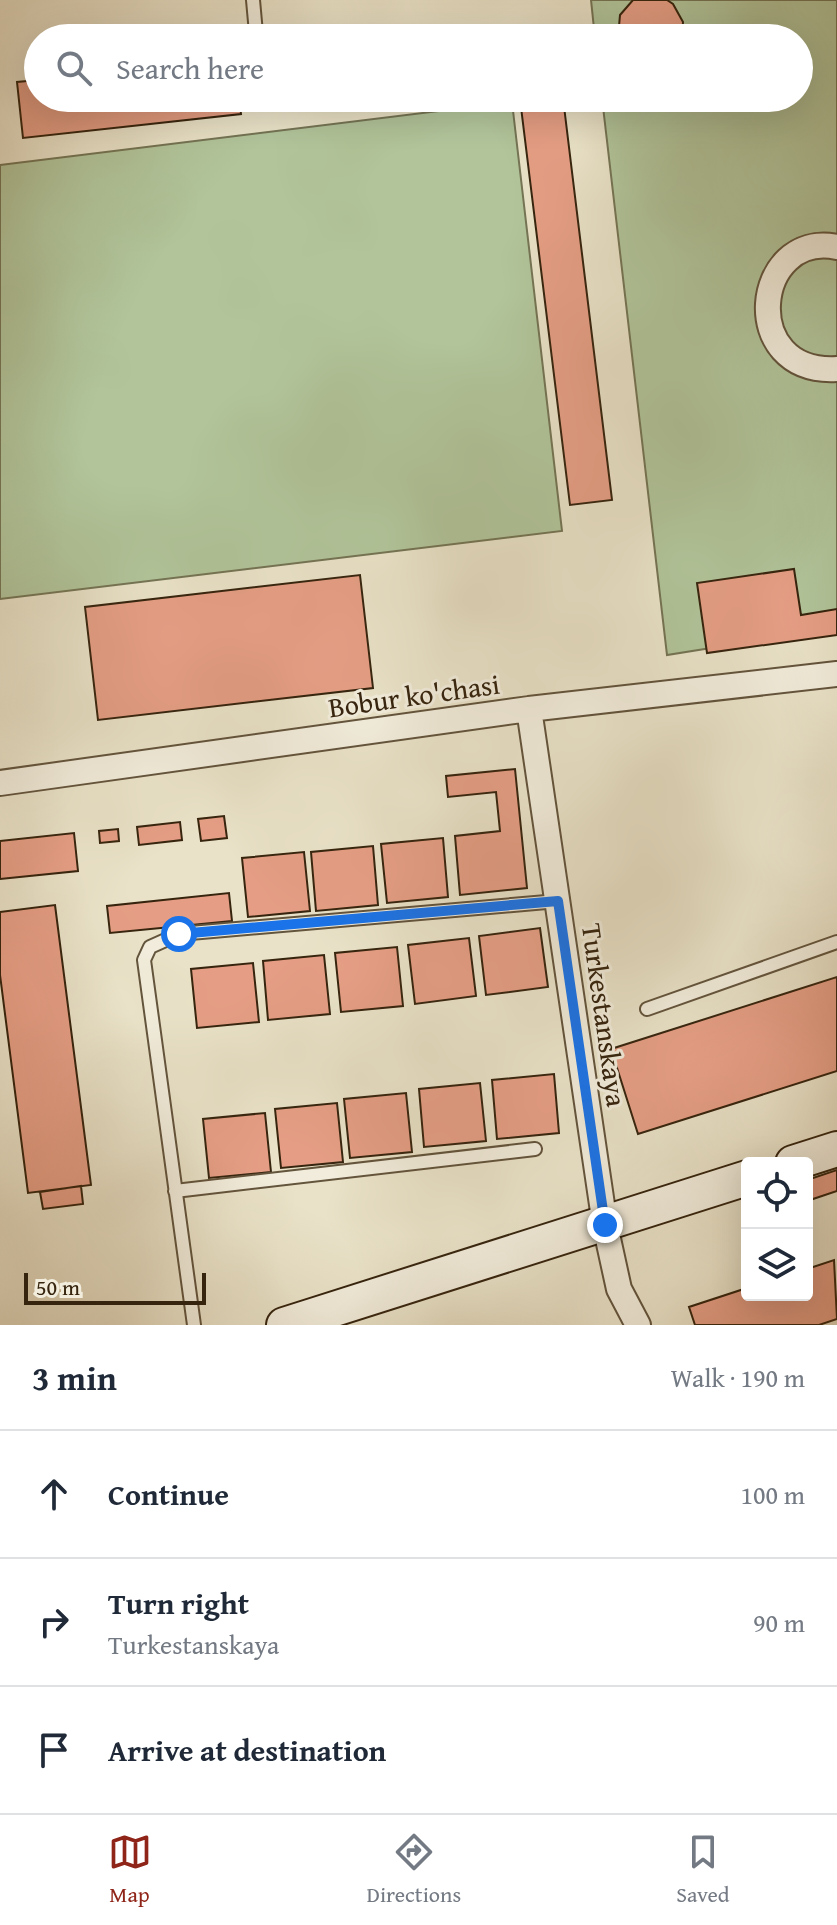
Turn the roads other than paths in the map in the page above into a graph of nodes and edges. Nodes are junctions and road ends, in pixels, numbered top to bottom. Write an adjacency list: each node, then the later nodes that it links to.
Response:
1 (253, 0): 2 (lane)
2 (255, 24)
3 (837, 247): 4 (street)
4 (837, 369)
5 (837, 674): 6 (street, Bobur ko'chasi)
6 (529, 709): 7 (street, Bobur ko'chasi); 8 (street, Turkestanskaya)
7 (0, 783)
8 (558, 901): 15 (lane); 16 (street, Turkestanskaya)
9 (837, 942): 10 (lane)
10 (647, 1009)
11 (535, 1149): 15 (lane)
12 (837, 1149): 13 (street)
13 (812, 1157)
14 (741, 1180): 16 (street)
15 (175, 1191): 17 (lane)
16 (605, 1225): 18 (street); 19 (street, Turkestanskaya)
17 (194, 1325)
18 (284, 1325)
19 (638, 1325)

